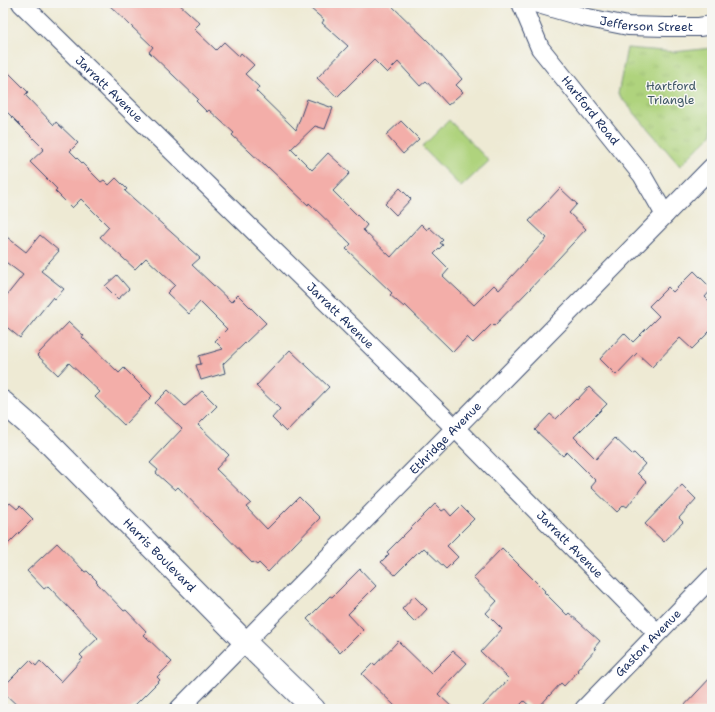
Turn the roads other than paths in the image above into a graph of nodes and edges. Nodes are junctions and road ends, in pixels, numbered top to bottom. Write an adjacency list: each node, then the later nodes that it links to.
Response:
1 (20, 3): 8 (street, Jarratt Avenue)
2 (521, 3): 6 (street, Hartford Road)
3 (535, 3): 4 (street, Jefferson Street)
4 (712, 25)
5 (712, 167): 6 (street, Ethridge Avenue)
6 (665, 216): 8 (street, Ethridge Avenue)
7 (3, 402): 11 (street, Harris Boulevard)
8 (455, 428): 10 (street, Jarratt Avenue); 11 (street, Ethridge Avenue)
9 (712, 577): 10 (street, Gaston Avenue)
10 (657, 633): 14 (street, Gaston Avenue)
11 (245, 642): 12 (street, Ethridge Avenue); 13 (street, Harris Boulevard)
12 (179, 709)
13 (314, 709)
14 (584, 709)

